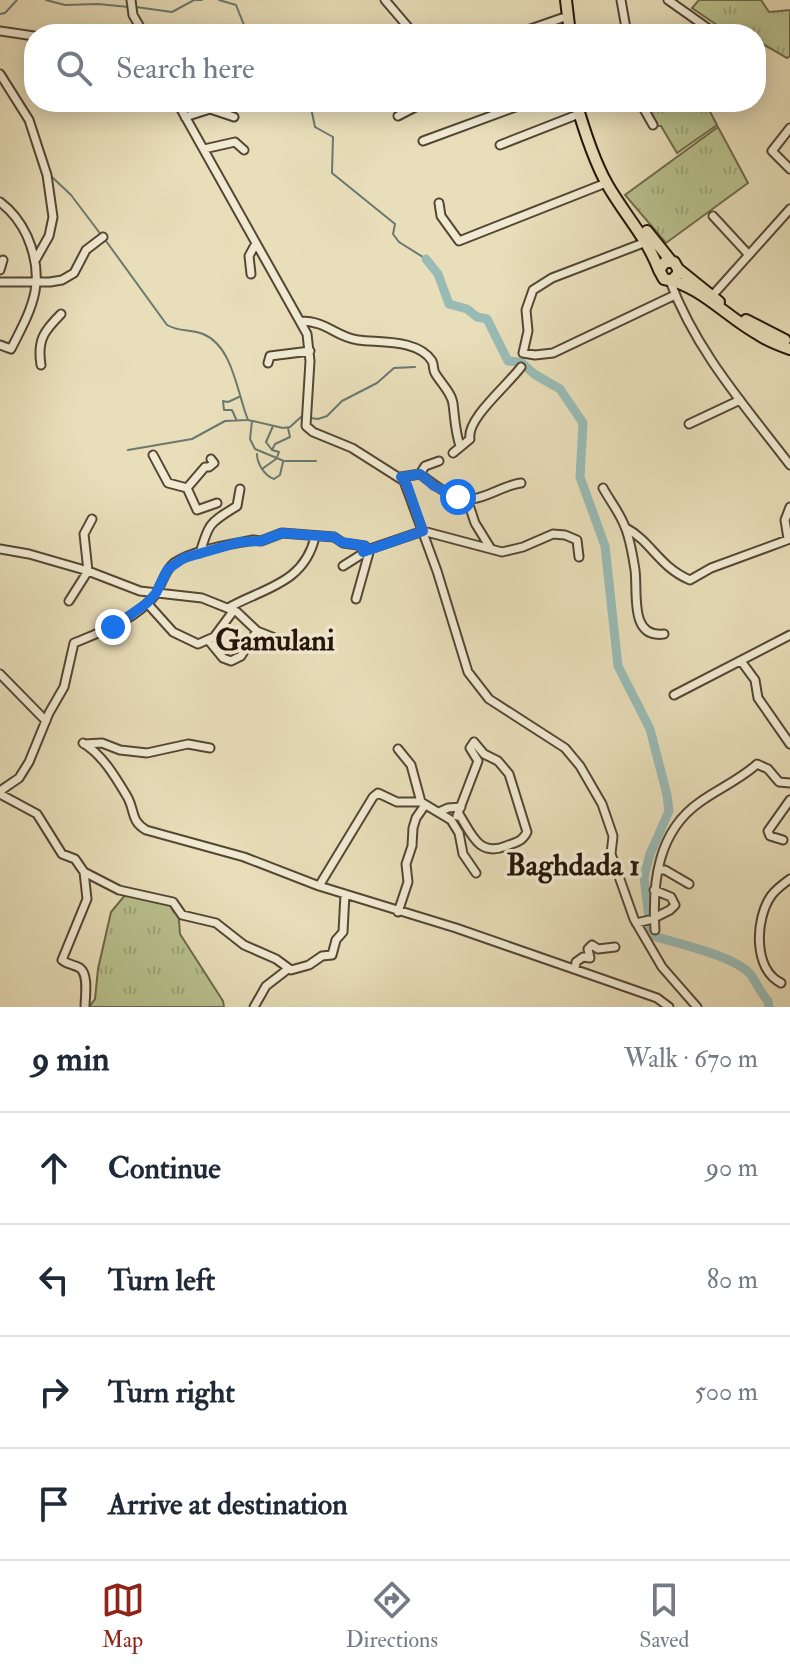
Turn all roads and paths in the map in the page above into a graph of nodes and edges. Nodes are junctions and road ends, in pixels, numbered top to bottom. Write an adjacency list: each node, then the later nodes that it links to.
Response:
1 (131, 0): 7 (street)
2 (385, 0): 8 (street)
3 (563, 0): 6 (highway); 11 (highway)
4 (621, 0): 12 (street)
5 (668, 0): 13 (street)
6 (562, 18): 9 (street); 10 (highway)
7 (138, 24)
8 (405, 24)
9 (545, 24)
10 (562, 24)
11 (568, 24)
12 (625, 24)
13 (702, 24)
14 (0, 31): 15 (street)
15 (24, 35)
16 (0, 74): 44 (street)
17 (182, 112): 26 (street)
18 (201, 112): 26 (street)
19 (219, 112): 27 (street)
20 (406, 112): 25 (street)
21 (502, 112): 30 (street)
22 (583, 112): 46 (highway)
23 (646, 112): 28 (street)
24 (579, 114): 31 (street); 35 (highway)
25 (398, 116)
26 (185, 117): 32 (street)
27 (234, 117)
28 (653, 125)
29 (790, 128): 34 (street)
30 (423, 141)
31 (500, 145)
32 (204, 149): 33 (street); 42 (street)
33 (244, 150)
34 (790, 169)
35 (606, 183): 37 (street); 41 (highway)
36 (0, 202): 44 (street)
37 (439, 203)
38 (790, 209): 43 (street)
39 (713, 216): 43 (street)
40 (103, 237): 51 (street)
41 (647, 242): 48 (highway); 53 (street)
42 (256, 243): 49 (street); 56 (street)
43 (749, 255): 54 (street)
44 (36, 259): 51 (street)
45 (3, 260): 47 (street)
46 (675, 265): 48 (highway); 50 (highway); 54 (highway)
47 (0, 270)
48 (659, 270): 50 (highway)
49 (251, 274)
50 (671, 280): 53 (street); 59 (highway)
51 (38, 281): 52 (street); 58 (street)
52 (0, 282)
53 (675, 295): 64 (street)
54 (712, 296): 57 (highway)
55 (61, 314): 62 (street)
56 (300, 321): 60 (street); 66 (street)
57 (790, 343)
58 (0, 345)
59 (790, 349)
60 (310, 351): 61 (street); 73 (street)
61 (268, 363)
62 (41, 365)
63 (521, 367): 66 (street)
64 (740, 400): 65 (street); 71 (street)
65 (689, 424)
66 (460, 446): 67 (street)
67 (453, 453)
68 (153, 455): 75 (street)
69 (211, 459): 75 (street)
70 (439, 461): 72 (street)
71 (790, 465)
72 (420, 474): 73 (street); 78 (street)
73 (401, 477): 83 (street)
74 (521, 483): 78 (street)
75 (187, 488): 79 (street)
76 (603, 488): 82 (street)
77 (240, 489): 89 (street)
78 (467, 499): 87 (street)
79 (217, 503)
80 (790, 507): 85 (street)
81 (92, 519): 92 (street)
82 (626, 528): 85 (street); 99 (street)
83 (423, 531): 87 (street); 88 (street); 128 (street)
84 (315, 537): 88 (street); 89 (street); 97 (street)
85 (789, 539)
86 (0, 549): 92 (street)
87 (491, 549): 90 (street)
88 (366, 551): 91 (street); 94 (street)
89 (200, 553): 93 (street)
90 (579, 557)
91 (343, 566)
92 (88, 571): 93 (street); 95 (street)
93 (156, 593): 96 (street); 97 (street)
94 (356, 599)
95 (69, 601)
96 (147, 603): 101 (street); 106 (street)
97 (231, 609): 98 (street); 101 (street)
98 (257, 631): 101 (street); 102 (street)
99 (664, 634)
100 (790, 635): 103 (street)
101 (209, 641)
102 (298, 647)
103 (741, 661): 105 (street); 107 (street)
104 (0, 674): 106 (street)
105 (674, 695)
106 (46, 721): 111 (street)
107 (790, 744)
108 (210, 748): 123 (street)
109 (398, 749): 113 (street)
110 (790, 783): 118 (street)
111 (0, 792): 119 (street)
112 (790, 800): 117 (street)
113 (423, 804): 115 (street); 123 (street); 126 (street)
114 (460, 811): 114 (street); 115 (street); 116 (street)
115 (439, 812): 116 (street)
116 (451, 820): 120 (street)
117 (783, 840)
118 (658, 870): 122 (street); 124 (street)
119 (84, 872): 131 (street); 134 (street)
120 (476, 873)
121 (790, 879): 133 (street)
122 (689, 884)
123 (319, 886): 125 (street)
124 (654, 890): 127 (street); 127 (street)
125 (345, 894): 126 (street); 131 (street)
126 (398, 912): 132 (street)
127 (652, 919): 128 (street); 129 (street)
128 (636, 923): 137 (street)
129 (655, 930)
130 (615, 947): 132 (street)
131 (288, 969): 135 (street)
132 (575, 969): 136 (street)
133 (781, 983)
134 (85, 1007)
135 (254, 1007)
136 (669, 1007)
137 (697, 1007)

